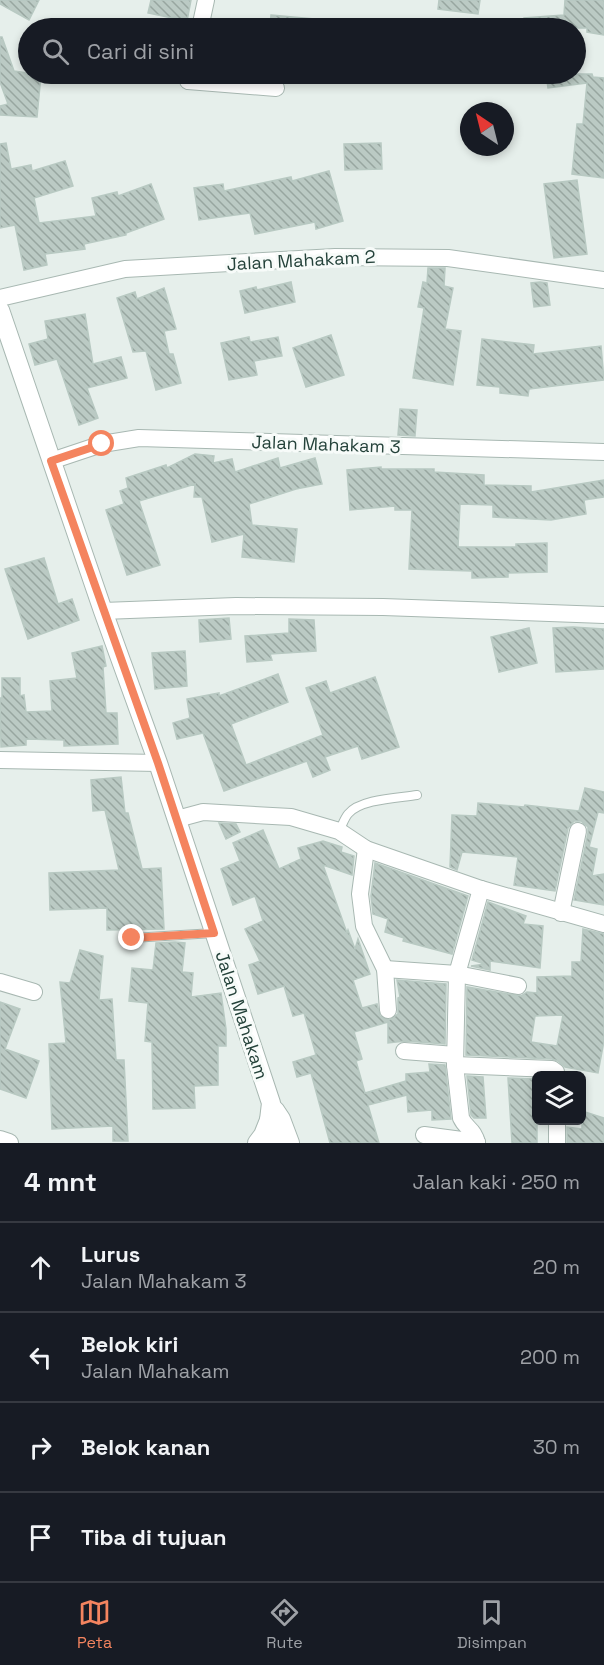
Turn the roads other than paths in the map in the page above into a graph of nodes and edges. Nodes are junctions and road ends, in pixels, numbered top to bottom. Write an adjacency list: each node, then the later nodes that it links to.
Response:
1 (206, 0): 2 (street)
2 (202, 18)
3 (226, 84): 4 (street)
4 (276, 88)
5 (604, 280): 6 (street, Jalan Mahakam 2)
6 (0, 298)
7 (0, 310): 9 (street, Jalan Mahakam)
8 (604, 452): 9 (street, Jalan Mahakam 3)
9 (51, 461): 10 (street, Jalan Mahakam)
10 (103, 611): 11 (street); 13 (street, Jalan Mahakam)
11 (604, 615)
12 (0, 760): 13 (street)
13 (158, 763): 15 (street, Jalan Mahakam)
14 (417, 795): 16 (lane)
15 (177, 819): 16 (street); 22 (street, Jalan Mahakam)
16 (339, 831): 18 (street)
17 (578, 831): 20 (street)
18 (366, 849): 19 (street); 24 (street)
19 (481, 889): 20 (street); 25 (street)
20 (561, 913): 21 (street)
21 (604, 924)
22 (214, 933): 23 (lane); 33 (street, Jalan Mahakam)
23 (132, 938)
24 (385, 969): 25 (street); 29 (street)
25 (457, 974): 27 (street); 31 (street)
26 (0, 982): 28 (street)
27 (518, 986)
28 (34, 992)
29 (388, 1010)
30 (404, 1051): 31 (street)
31 (455, 1060): 32 (street); 41 (street)
32 (555, 1071)
33 (270, 1111): 38 (street); 39 (street, Jalan Mahakam); 40 (street)
34 (557, 1125): 42 (street)
35 (424, 1135): 41 (street)
36 (0, 1140): 37 (street)
37 (9, 1143)
38 (257, 1143)
39 (276, 1143)
40 (290, 1143)
41 (477, 1143)
42 (557, 1143)

